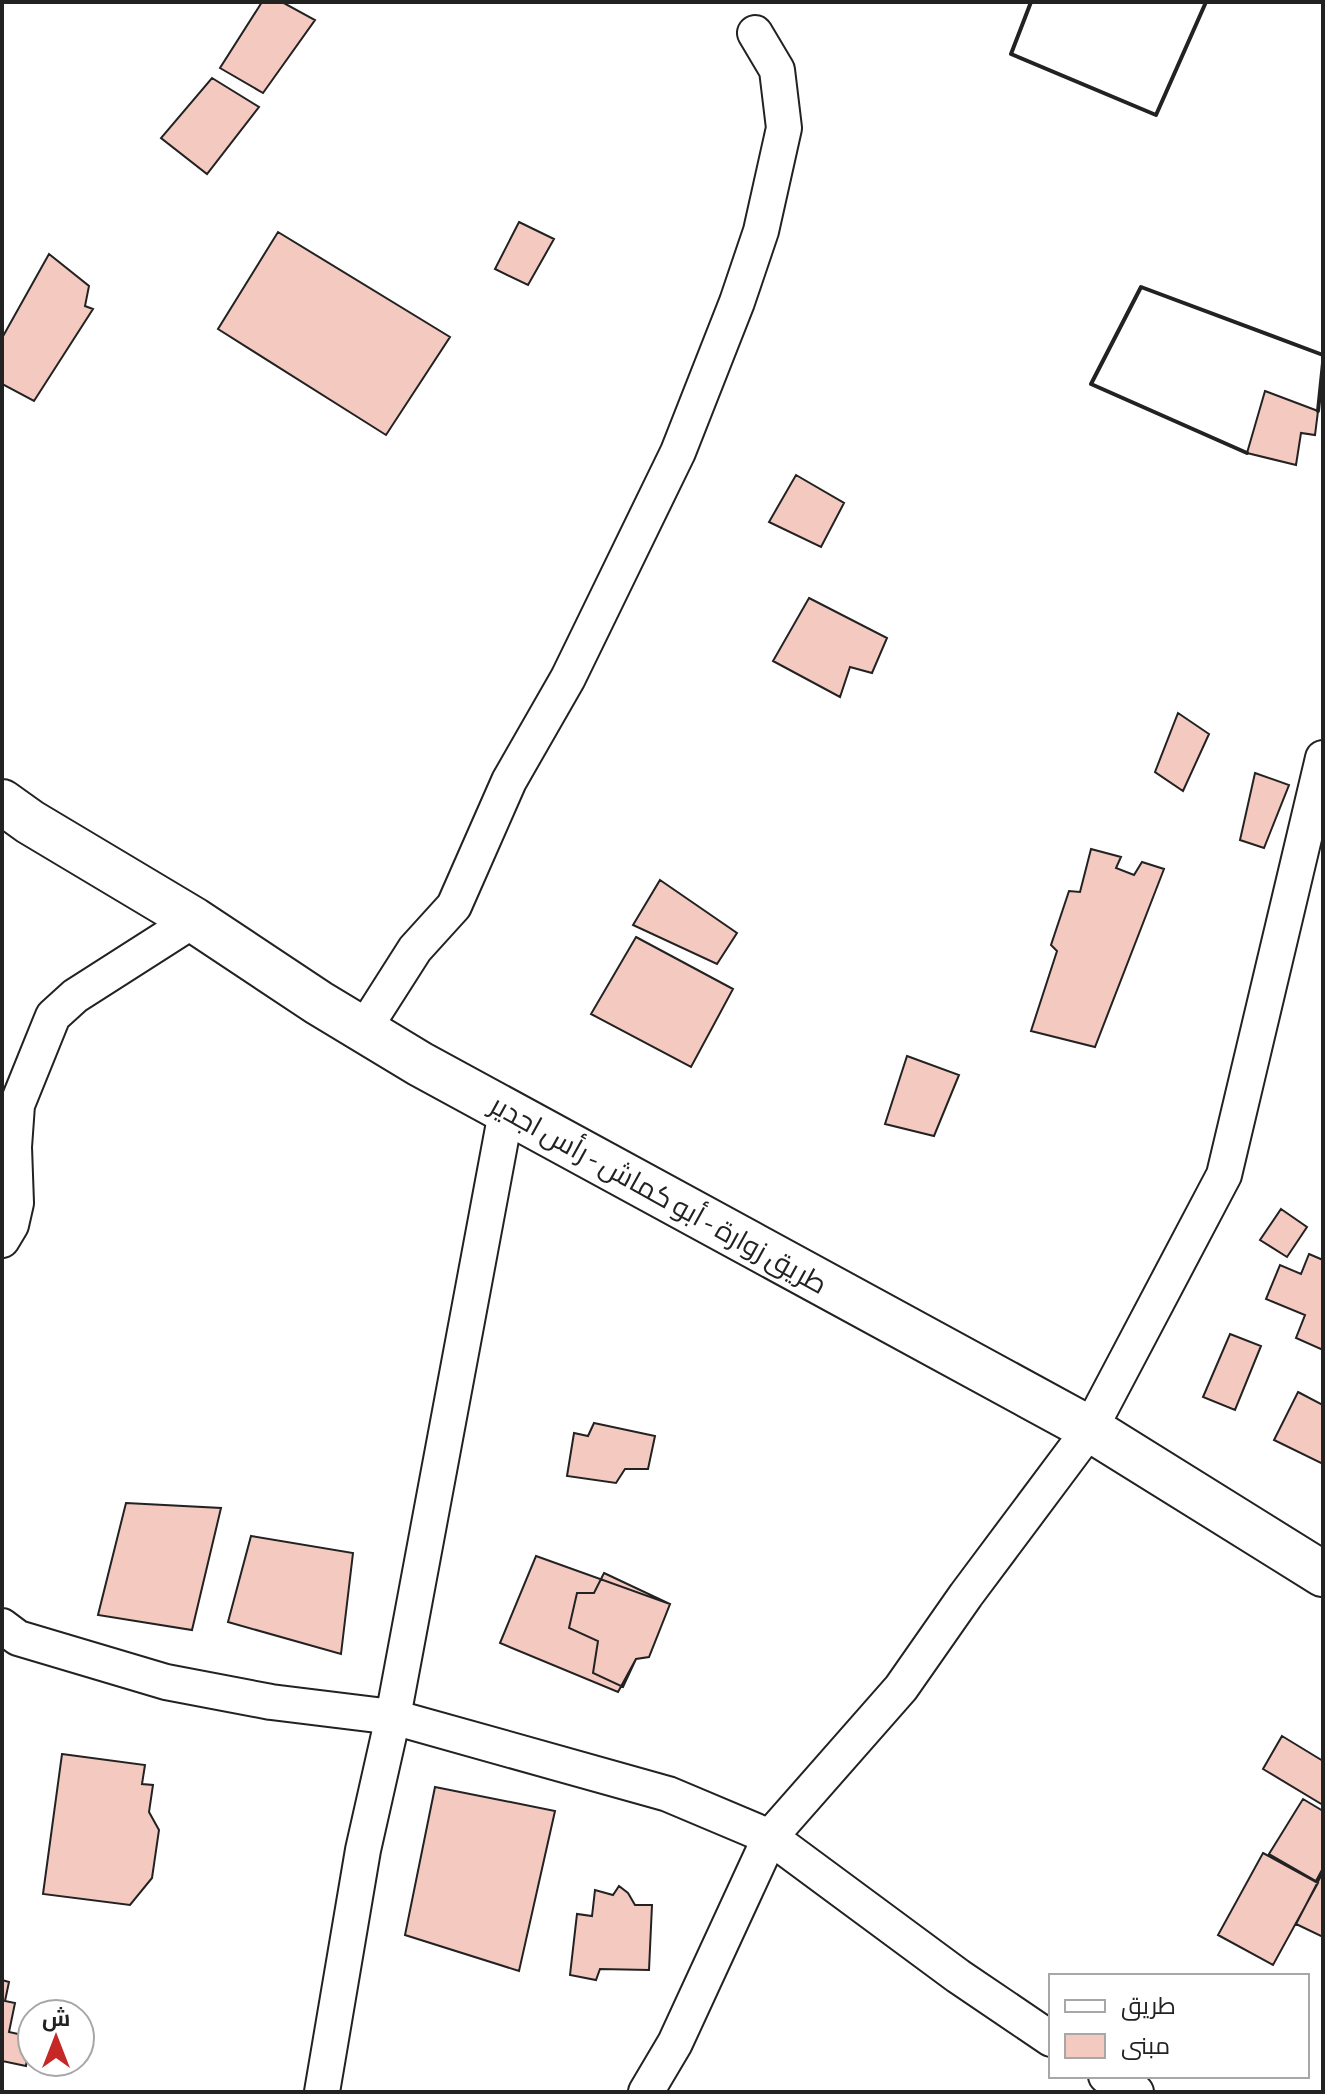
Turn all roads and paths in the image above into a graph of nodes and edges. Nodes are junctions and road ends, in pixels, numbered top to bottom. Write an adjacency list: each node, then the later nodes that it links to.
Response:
1 (755, 33): 5 (street)
2 (1323, 758): 8 (street)
3 (2, 802): 4 (main road, طريق زوارة - أبو كماش - رأس اجدير)
4 (194, 920): 5 (main road, طريق زوارة - أبو كماش - رأس اجدير); 7 (street)
5 (364, 1029): 6 (main road, طريق زوارة - أبو كماش - رأس اجدير)
6 (506, 1112): 8 (main road, طريق زوارة - أبو كماش - رأس اجدير); 11 (street)
7 (2, 1240)
8 (1090, 1429): 9 (main road, طريق زوارة - أبو كماش - رأس اجدير); 12 (street)
9 (1323, 1574)
10 (2, 1626): 11 (street)
11 (393, 1717): 12 (street); 15 (street)
12 (770, 1837): 13 (street); 16 (street)
13 (1049, 2038)
14 (1110, 2078): 17 (street)
15 (322, 2092)
16 (646, 2092)
17 (1136, 2092)

